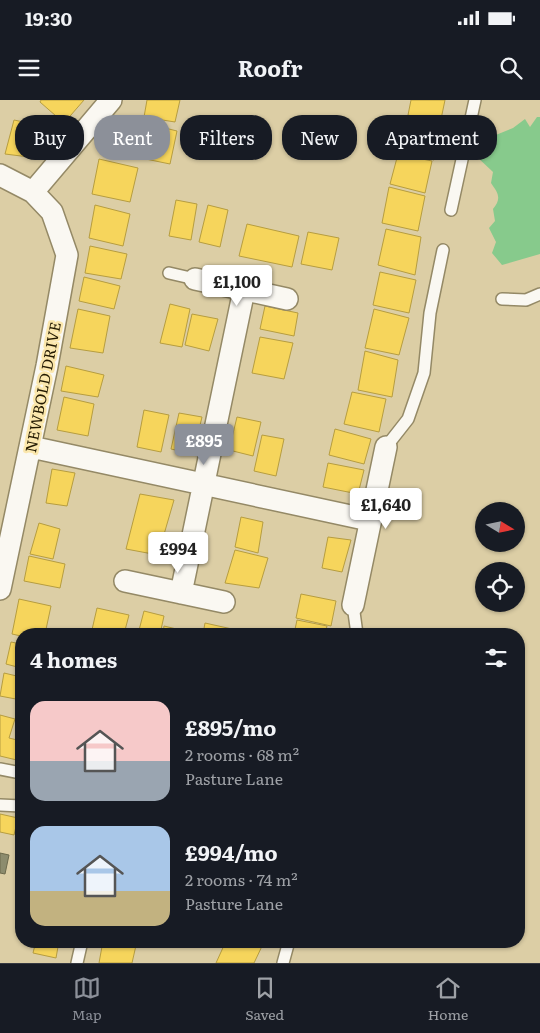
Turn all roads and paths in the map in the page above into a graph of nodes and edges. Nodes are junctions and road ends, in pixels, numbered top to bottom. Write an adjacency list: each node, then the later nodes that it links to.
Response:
1 (111, 100): 4 (street)
2 (475, 100): 5 (lane)
3 (0, 175): 4 (street, NEWBOLD DRIVE)
4 (33, 192): 13 (street, NEWBOLD DRIVE)
5 (451, 210)
6 (443, 250): 14 (lane)
7 (169, 272): 8 (lane)
8 (195, 279): 9 (street)
9 (244, 290): 11 (street); 15 (street)
10 (540, 294): 12 (lane)
11 (287, 299)
12 (502, 299)
13 (30, 447): 15 (street); 18 (street, NEWBOLD DRIVE)
14 (386, 447): 16 (street)
15 (204, 484): 16 (street); 19 (street)
16 (369, 520): 21 (street)
17 (125, 581): 19 (street)
18 (0, 589)
19 (181, 593): 20 (street)
20 (224, 602)
21 (352, 605): 22 (lane)
22 (356, 628)
23 (0, 769): 24 (lane)
24 (15, 772)
25 (0, 805): 26 (lane)
26 (15, 806)
27 (80, 948): 29 (lane)
28 (288, 948): 30 (lane)
29 (77, 963)
30 (283, 963)

